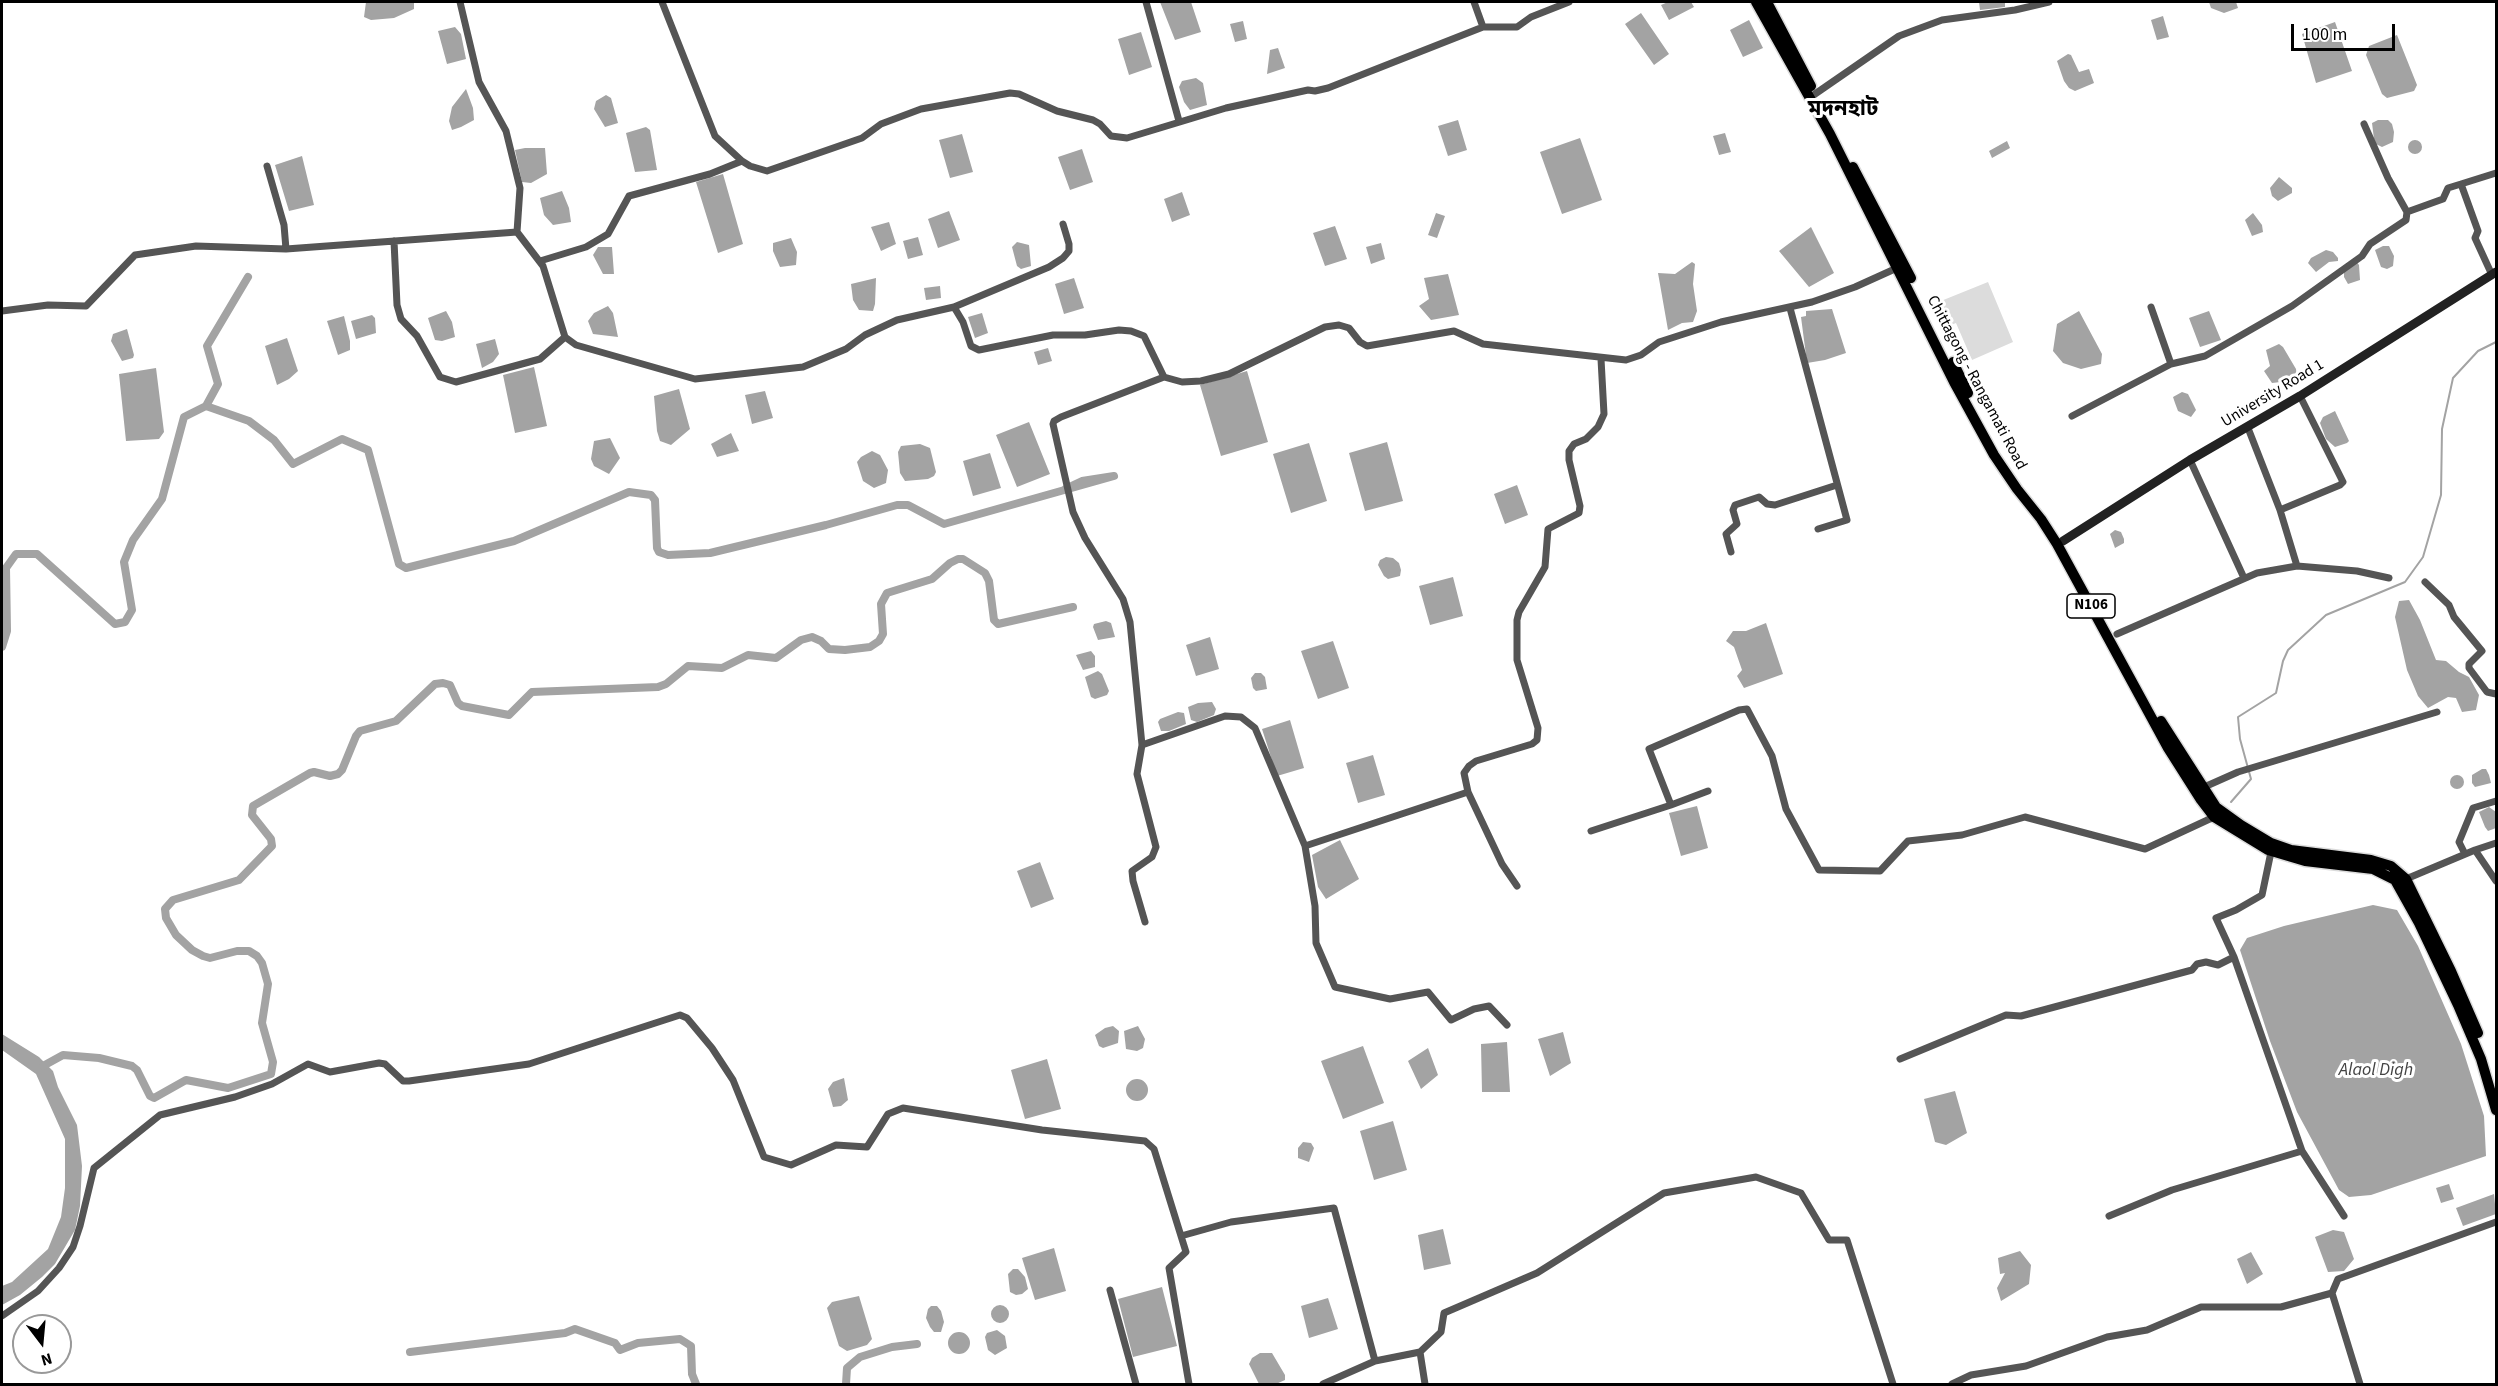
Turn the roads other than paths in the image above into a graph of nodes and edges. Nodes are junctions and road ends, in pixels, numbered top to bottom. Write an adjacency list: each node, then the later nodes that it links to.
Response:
1 (460, 2): 19 (street)
2 (662, 2): 13 (street)
3 (1146, 2): 11 (street)
4 (1474, 2): 9 (street)
5 (1569, 2): 9 (street)
6 (1756, 2): 23 (highway, Chittagong - Rangamati Road / N106)
7 (1767, 2): 10 (highway, Chittagong - Rangamati Road / N106)
8 (2049, 2): 10 (street)
9 (1483, 27): 11 (street)
10 (1815, 94): 40 (highway, Chittagong - Rangamati Road / N106)
11 (1179, 121): 13 (street)
12 (2364, 124): 17 (street)
13 (742, 161): 22 (street)
14 (267, 166): 21 (street)
15 (2496, 173): 16 (street)
16 (2461, 184): 17 (street); 24 (street)
17 (2407, 212): 31 (street)
18 (1063, 224): 25 (street)
19 (517, 232): 20 (street); 22 (street)
20 (394, 241): 21 (street); 29 (street)
21 (286, 249): 28 (street)
22 (540, 261): 29 (street)
23 (1897, 268): 27 (street); 55 (highway, Chittagong - Rangamati Road / N106)
24 (2494, 274): 33 (main road, University Road 1)
25 (954, 307): 29 (street); 32 (street)
26 (2151, 307): 31 (street)
27 (1790, 308): 30 (street); 37 (street)
28 (2, 311)
29 (565, 337)
30 (1601, 358): 32 (street); 52 (street)
31 (2171, 364): 34 (street)
32 (1164, 377): 49 (street)
33 (2300, 396): 35 (main road, University Road 1); 38 (street)
34 (2072, 416)
35 (2248, 428): 36 (main road, University Road 1); 38 (street)
36 (2190, 460): 40 (main road, University Road 1); 43 (street)
37 (1837, 485): 39 (street); 41 (street)
38 (2280, 510): 42 (street)
39 (1818, 529)
40 (2063, 541): 50 (highway, Chittagong - Rangamati Road / N106)
41 (1731, 552)
42 (2297, 566): 43 (street); 44 (street)
43 (2244, 578): 46 (street)
44 (2389, 578)
45 (2425, 582): 47 (street)
46 (2117, 634)
47 (2496, 694)
48 (2437, 712): 50 (street)
49 (1142, 745): 58 (street); 65 (street)
50 (2202, 788): 62 (highway, Chittagong - Rangamati Road / N106)
51 (1708, 791): 54 (street)
52 (1468, 792): 58 (street); 64 (street)
53 (2496, 801): 61 (street)
54 (1671, 805): 55 (street); 56 (street)
55 (2214, 817): 60 (highway, Chittagong - Rangamati Road / N106)
56 (1591, 831)
57 (2496, 843): 59 (street)
58 (1305, 846): 67 (street)
59 (2475, 850): 61 (street); 63 (street)
60 (2271, 852): 66 (street); 70 (highway, Chittagong - Rangamati Road / N106)
61 (2465, 855): 62 (street)
62 (2406, 879): 69 (highway)
63 (2496, 881)
64 (1517, 886)
65 (1145, 922)
66 (2234, 957): 68 (street); 71 (street)
67 (1507, 1025)
68 (1900, 1059)
69 (2496, 1086)
70 (2496, 1110)
71 (2302, 1151): 72 (street); 73 (street)
72 (2109, 1215)
73 (2344, 1216)
74 (2496, 1222): 77 (street)
75 (1181, 1236): 78 (street); 80 (street); 82 (street)
76 (1110, 1290): 81 (street)
77 (2332, 1293): 86 (street); 87 (street)
78 (2, 1316)
79 (1420, 1352): 80 (street); 84 (street); 85 (street)
80 (1375, 1361): 83 (street)
81 (1136, 1384)
82 (1189, 1384)
83 (1323, 1384)
84 (1425, 1384)
85 (1893, 1384)
86 (1952, 1384)
87 (2360, 1384)

